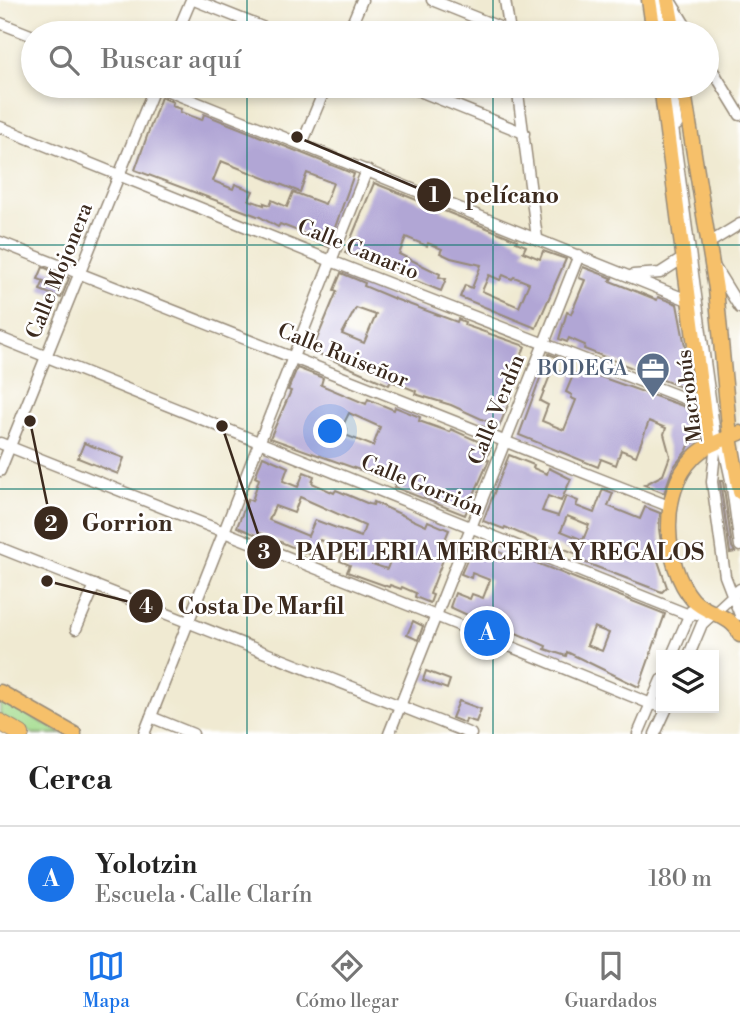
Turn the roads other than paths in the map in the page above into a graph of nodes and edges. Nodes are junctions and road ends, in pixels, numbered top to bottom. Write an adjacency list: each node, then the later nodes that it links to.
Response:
1 (192, 0): 7 (street); 8 (street)
2 (362, 0): 9 (street)
3 (432, 0): 10 (street)
4 (505, 0): 11 (street)
5 (654, 0): 12 (main road); 13 (street)
6 (669, 0): 14 (main road); 15 (street)
7 (182, 21)
8 (246, 21)
9 (353, 21)
10 (483, 21)
11 (508, 21)
12 (654, 21)
13 (659, 21)
14 (672, 21)
15 (682, 21)
16 (0, 23): 17 (street)
17 (21, 31)
18 (719, 81): 27 (street)
19 (151, 98): 32 (street, Calle Mojonera)
20 (186, 98): 30 (street)
21 (321, 98): 30 (street)
22 (437, 98): 29 (street)
23 (519, 98): 29 (street)
24 (663, 98): 38 (main road)
25 (671, 98): 50 (street, Macrobús)
26 (685, 98): 36 (main road)
27 (740, 116)
28 (0, 127): 32 (street, Calle Canario)
29 (524, 133): 34 (street)
30 (302, 144): 31 (street)
31 (367, 170): 34 (street); 39 (street)
32 (119, 176): 39 (street, Calle Canario); 41 (street, Calle Mojonera)
33 (740, 225): 36 (street)
34 (537, 238): 37 (street)
35 (0, 242): 41 (street, Calle Ruiseñor)
36 (709, 243): 40 (main road)
37 (579, 255): 42 (street); 46 (street, Calle Verdín)
38 (685, 257): 42 (street); 43 (main road)
39 (331, 261): 46 (street, Calle Canario); 48 (street)
40 (712, 263): 44 (street); 50 (main road)
41 (80, 273): 47 (street, Calle Mojonera); 48 (street, Calle Ruiseñor)
42 (628, 275): 43 (street)
43 (690, 302): 49 (main road)
44 (740, 308)
45 (0, 338): 47 (street, Calle Gorrión)
46 (544, 344): 49 (street, Calle Canario); 51 (street, Calle Verdín)
47 (46, 356): 52 (street, Calle Gorrión); 53 (street, Calle Mojonera)
48 (293, 358): 51 (street, Calle Ruiseñor); 52 (street)
49 (704, 406): 50 (main road)
50 (723, 439): 55 (main road); 56 (main road); 59 (street, Macrobús); 62 (street, Macrobús)
51 (505, 441): 56 (street, Calle Ruiseñor); 57 (street, Calle Verdín)
52 (260, 442): 57 (street, Calle Gorrión); 58 (street)
53 (5, 445): 54 (street, Calle Mojonera); 58 (street)
54 (0, 471)
55 (740, 492)
56 (671, 507): 63 (main road)
57 (471, 526): 63 (street, Calle Gorrión); 65 (street, Calle Verdín)
58 (225, 532): 65 (street); 67 (street)
59 (740, 546)
60 (0, 548): 61 (street)
61 (95, 584): 67 (street); 68 (street)
62 (736, 592): 64 (street); 66 (street, Macrobús)
63 (692, 609): 64 (main road); 70 (street)
64 (714, 614): 69 (main road); 71 (street)
65 (436, 615): 73 (street); 74 (street, Calle Verdín)
66 (740, 615)
67 (188, 624): 74 (street); 76 (street)
68 (76, 629)
69 (740, 635)
70 (674, 650)
71 (691, 650)
72 (0, 692): 79 (main road)
73 (656, 705): 84 (street)
74 (400, 706): 82 (street, Calle Verdín); 83 (street)
75 (665, 713): 85 (street)
76 (151, 717): 80 (street); 81 (street)
77 (0, 722): 78 (highway)
78 (20, 734)
79 (74, 734)
80 (144, 734)
81 (193, 734)
82 (388, 734)
83 (471, 734)
84 (638, 734)
85 (655, 734)

